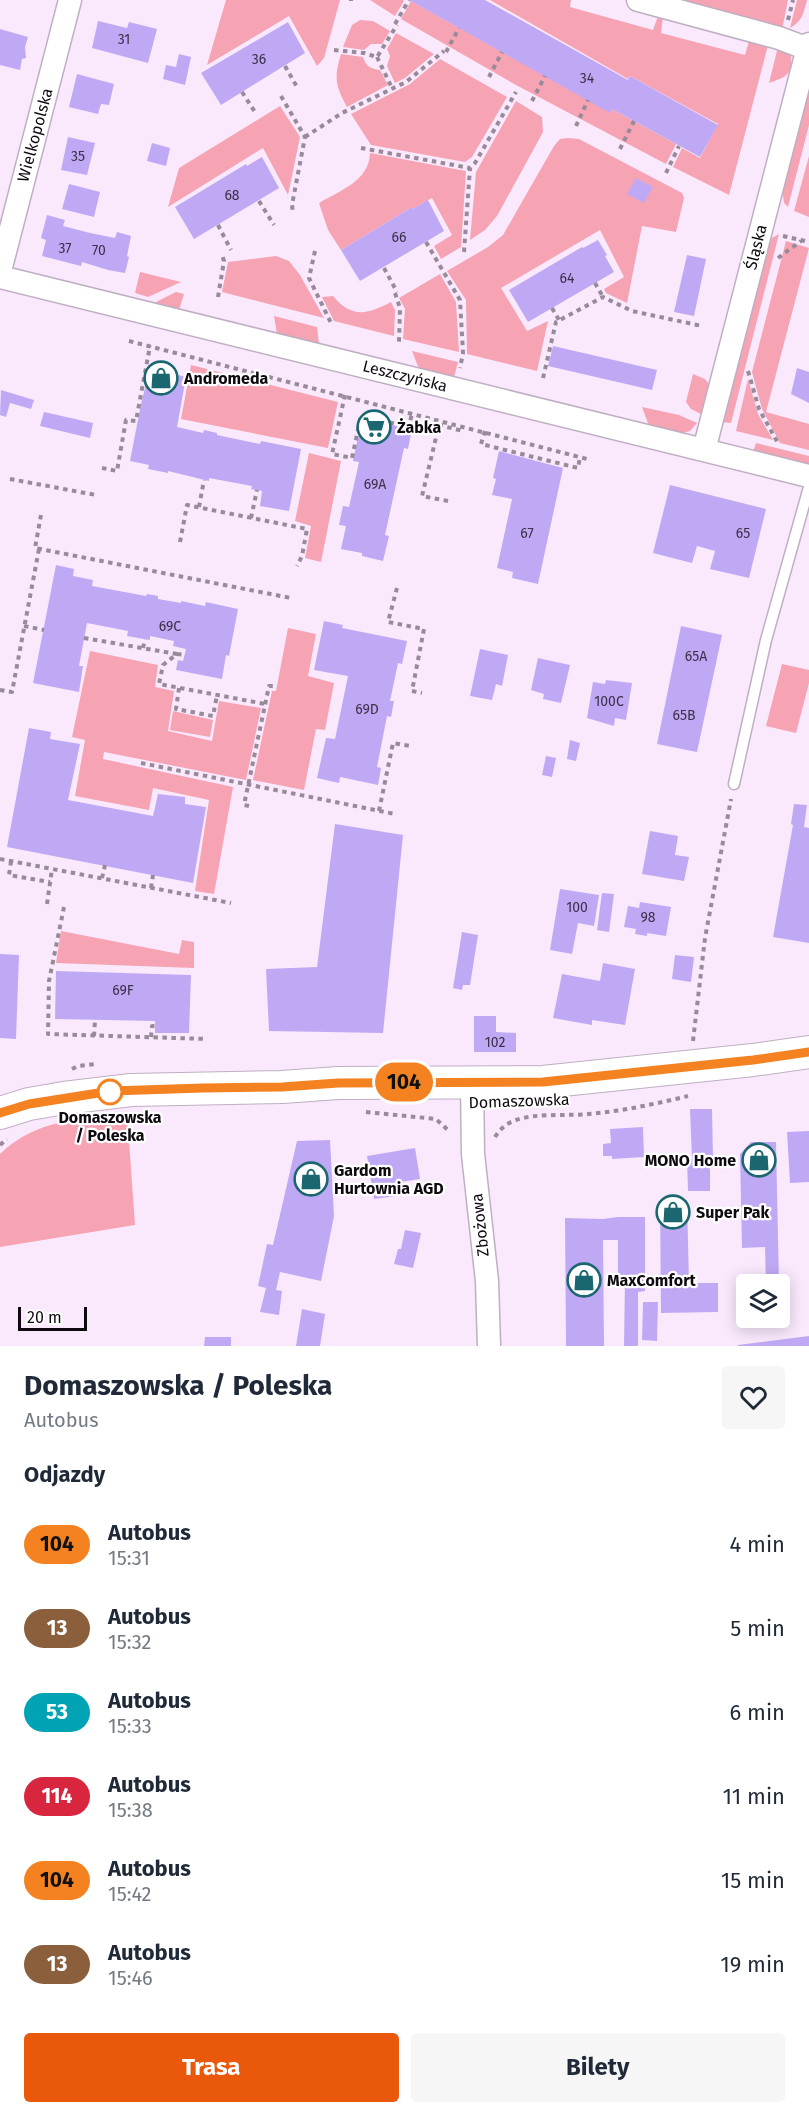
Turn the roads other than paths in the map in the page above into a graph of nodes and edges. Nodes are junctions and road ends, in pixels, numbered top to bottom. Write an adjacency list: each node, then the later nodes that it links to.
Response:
1 (70, 0): 4 (street, Wielkopolska)
2 (638, 0): 3 (street)
3 (808, 46): 6 (street, Śląska)
4 (0, 271)
5 (0, 277): 6 (street, Leszczyńska)
6 (704, 450): 7 (street, Leszczyńska)
7 (809, 476)
8 (809, 487): 9 (lane)
9 (734, 784)
10 (809, 1052): 11 (street, Domaszowska)
11 (472, 1093): 12 (street, Domaszowska); 13 (street, Zbożowa)
12 (0, 1113)
13 (489, 1346)

